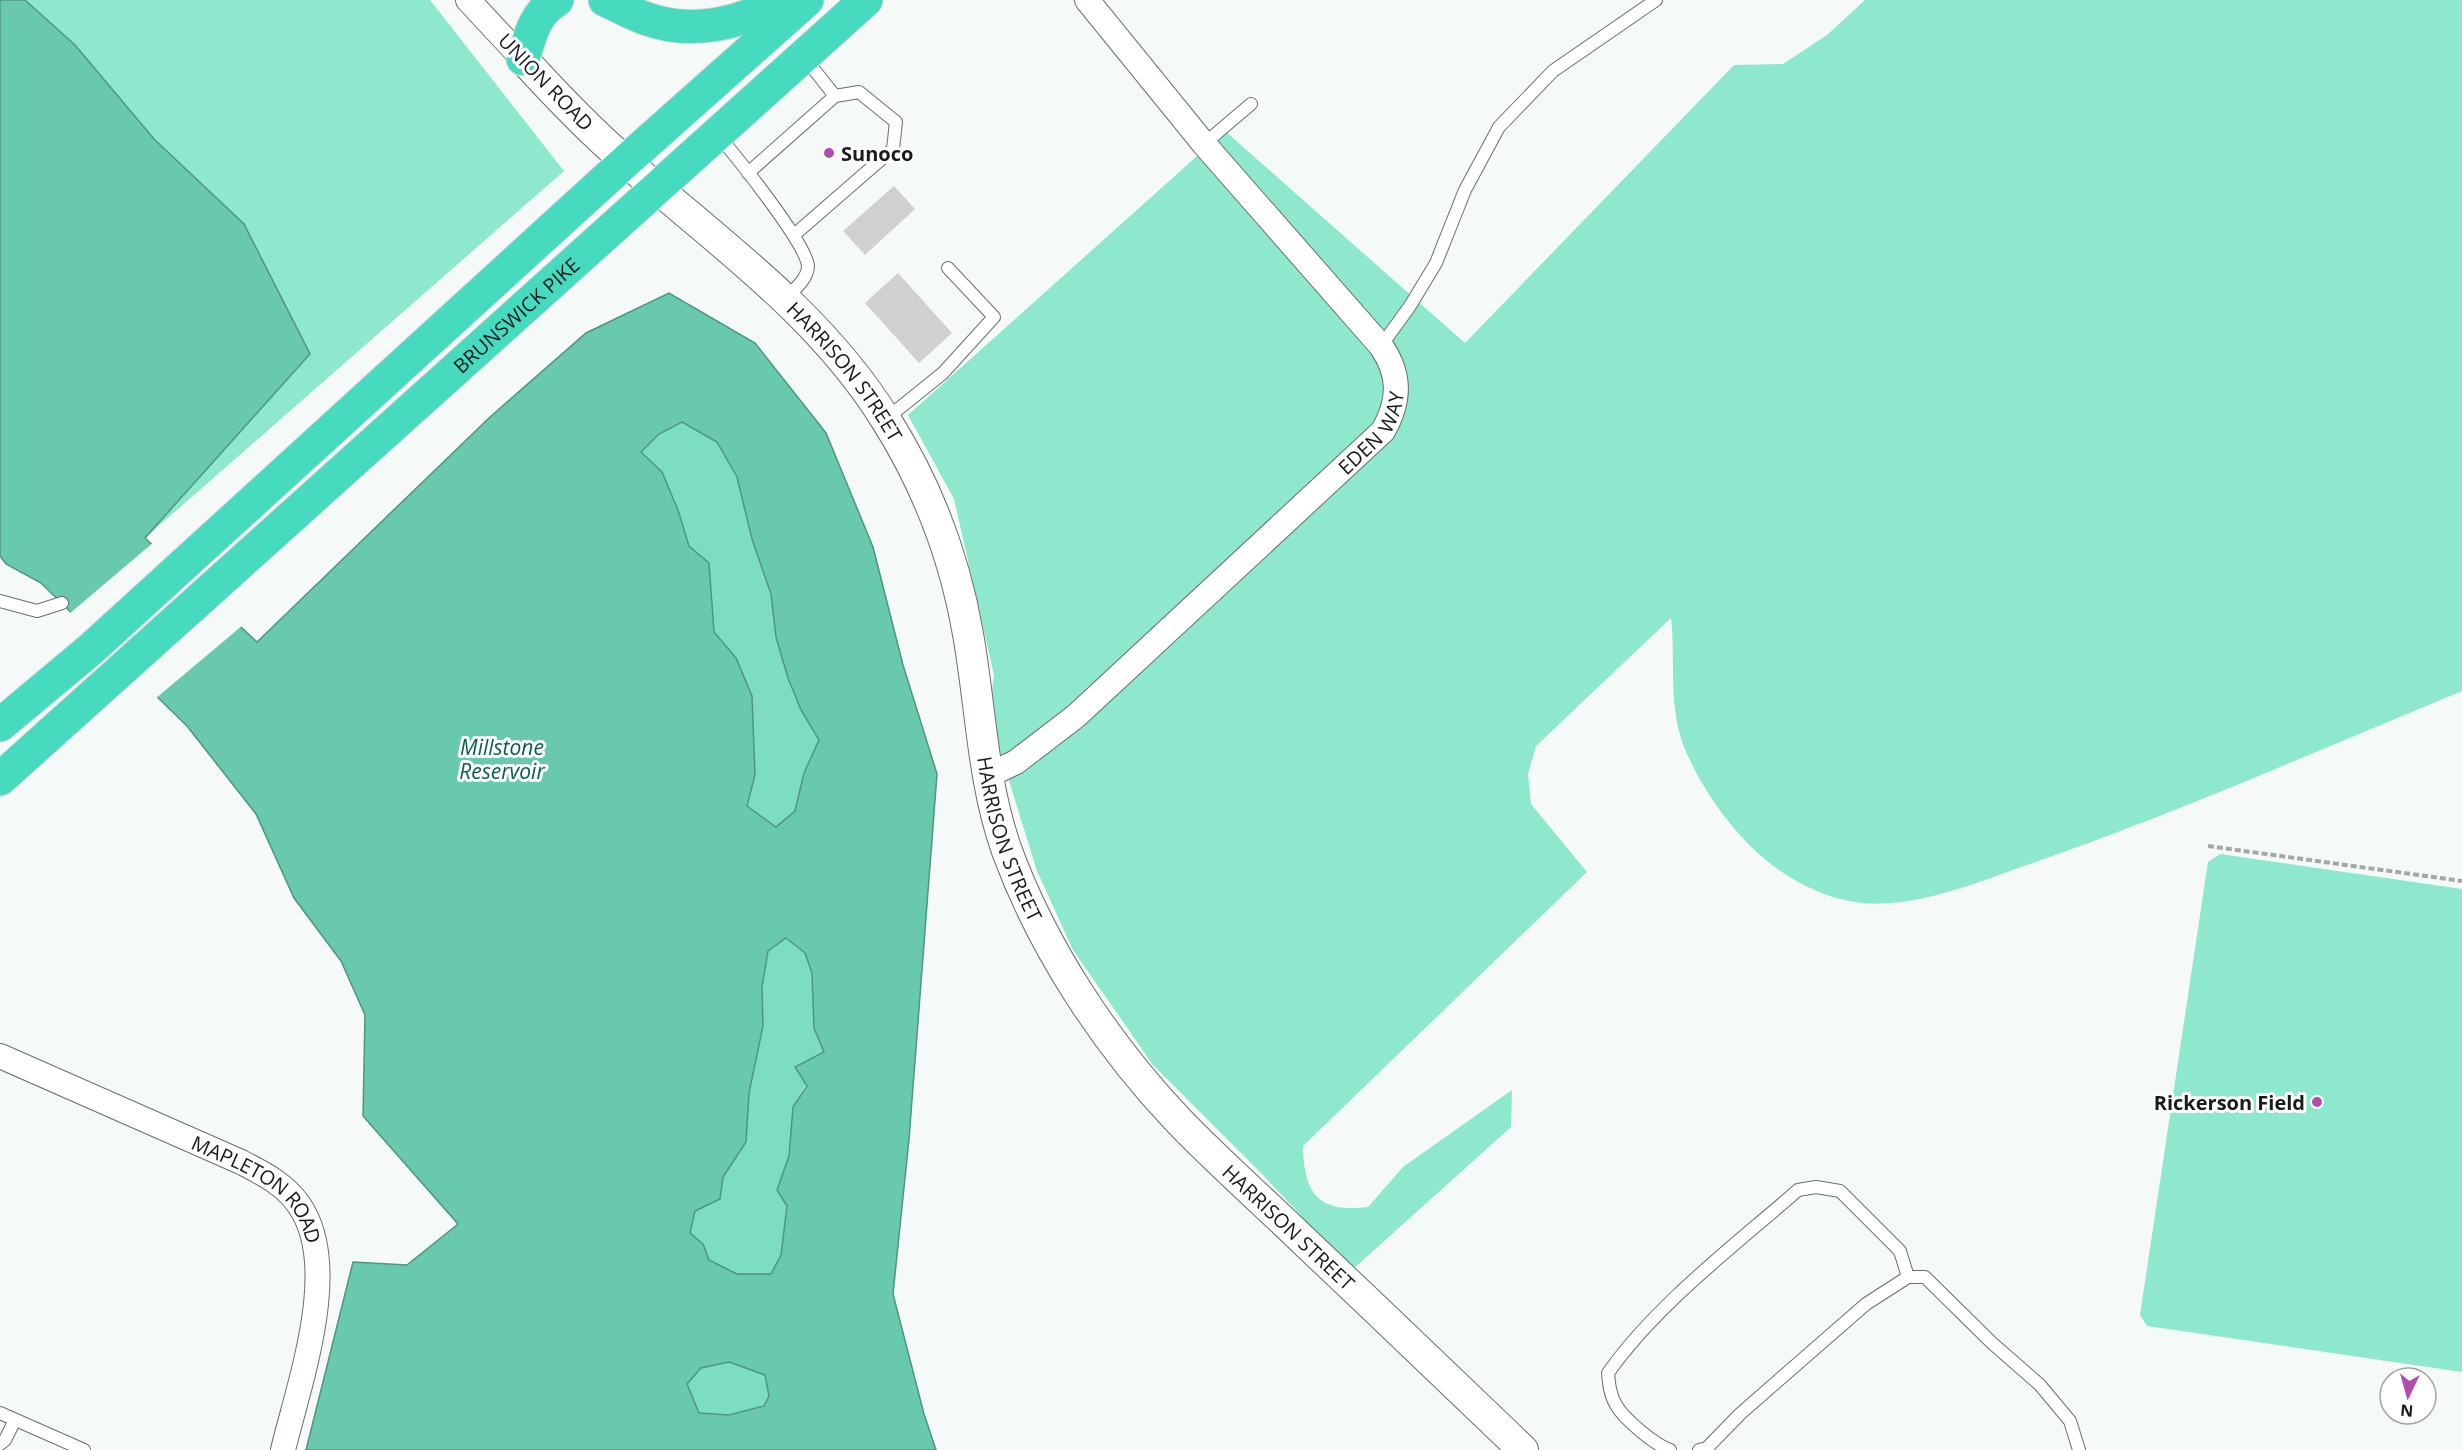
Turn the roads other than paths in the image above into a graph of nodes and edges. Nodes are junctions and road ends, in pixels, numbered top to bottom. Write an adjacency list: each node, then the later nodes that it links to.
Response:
1 (468, 0): 11 (street, UNION ROAD)
2 (519, 0): 3 (highway)
3 (557, 0): 11 (highway)
4 (605, 0): 5 (highway)
5 (781, 0)
6 (807, 0): 16 (highway, BRUNSWICK PIKE)
7 (866, 0): 10 (highway, BRUNSWICK PIKE)
8 (1087, 0): 15 (street, EDEN WAY)
9 (1656, 0): 22 (lane)
10 (803, 56): 12 (lane); 14 (highway, BRUNSWICK PIKE)
11 (523, 59): 16 (street, UNION ROAD)
12 (835, 96): 17 (lane); 19 (lane)
13 (1251, 104): 15 (lane)
14 (717, 133): 17 (lane); 18 (highway, BRUNSWICK PIKE)
15 (1204, 144): 22 (street, EDEN WAY)
16 (625, 162): 18 (street, HARRISON STREET); 26 (highway, BRUNSWICK PIKE)
17 (748, 174): 19 (lane)
18 (657, 188): 21 (street, HARRISON STREET); 28 (highway, BRUNSWICK PIKE)
19 (794, 235): 21 (lane)
20 (948, 268): 23 (lane)
21 (784, 299): 23 (street, HARRISON STREET)
22 (1381, 346): 27 (street, EDEN WAY)
23 (886, 419): 27 (street, HARRISON STREET)
24 (0, 601): 25 (lane)
25 (62, 603)
26 (10, 716)
27 (987, 776): 36 (street, HARRISON STREET)
28 (0, 779)
29 (0, 1056): 35 (street, MAPLETON ROAD)
30 (1908, 1277): 37 (lane); 38 (lane); 39 (lane)
31 (0, 1413): 32 (lane)
32 (15, 1420): 33 (lane); 34 (lane)
33 (0, 1444)
34 (84, 1450)
35 (283, 1450)
36 (1523, 1450)
37 (1670, 1450)
38 (1699, 1450)
39 (2079, 1450)

